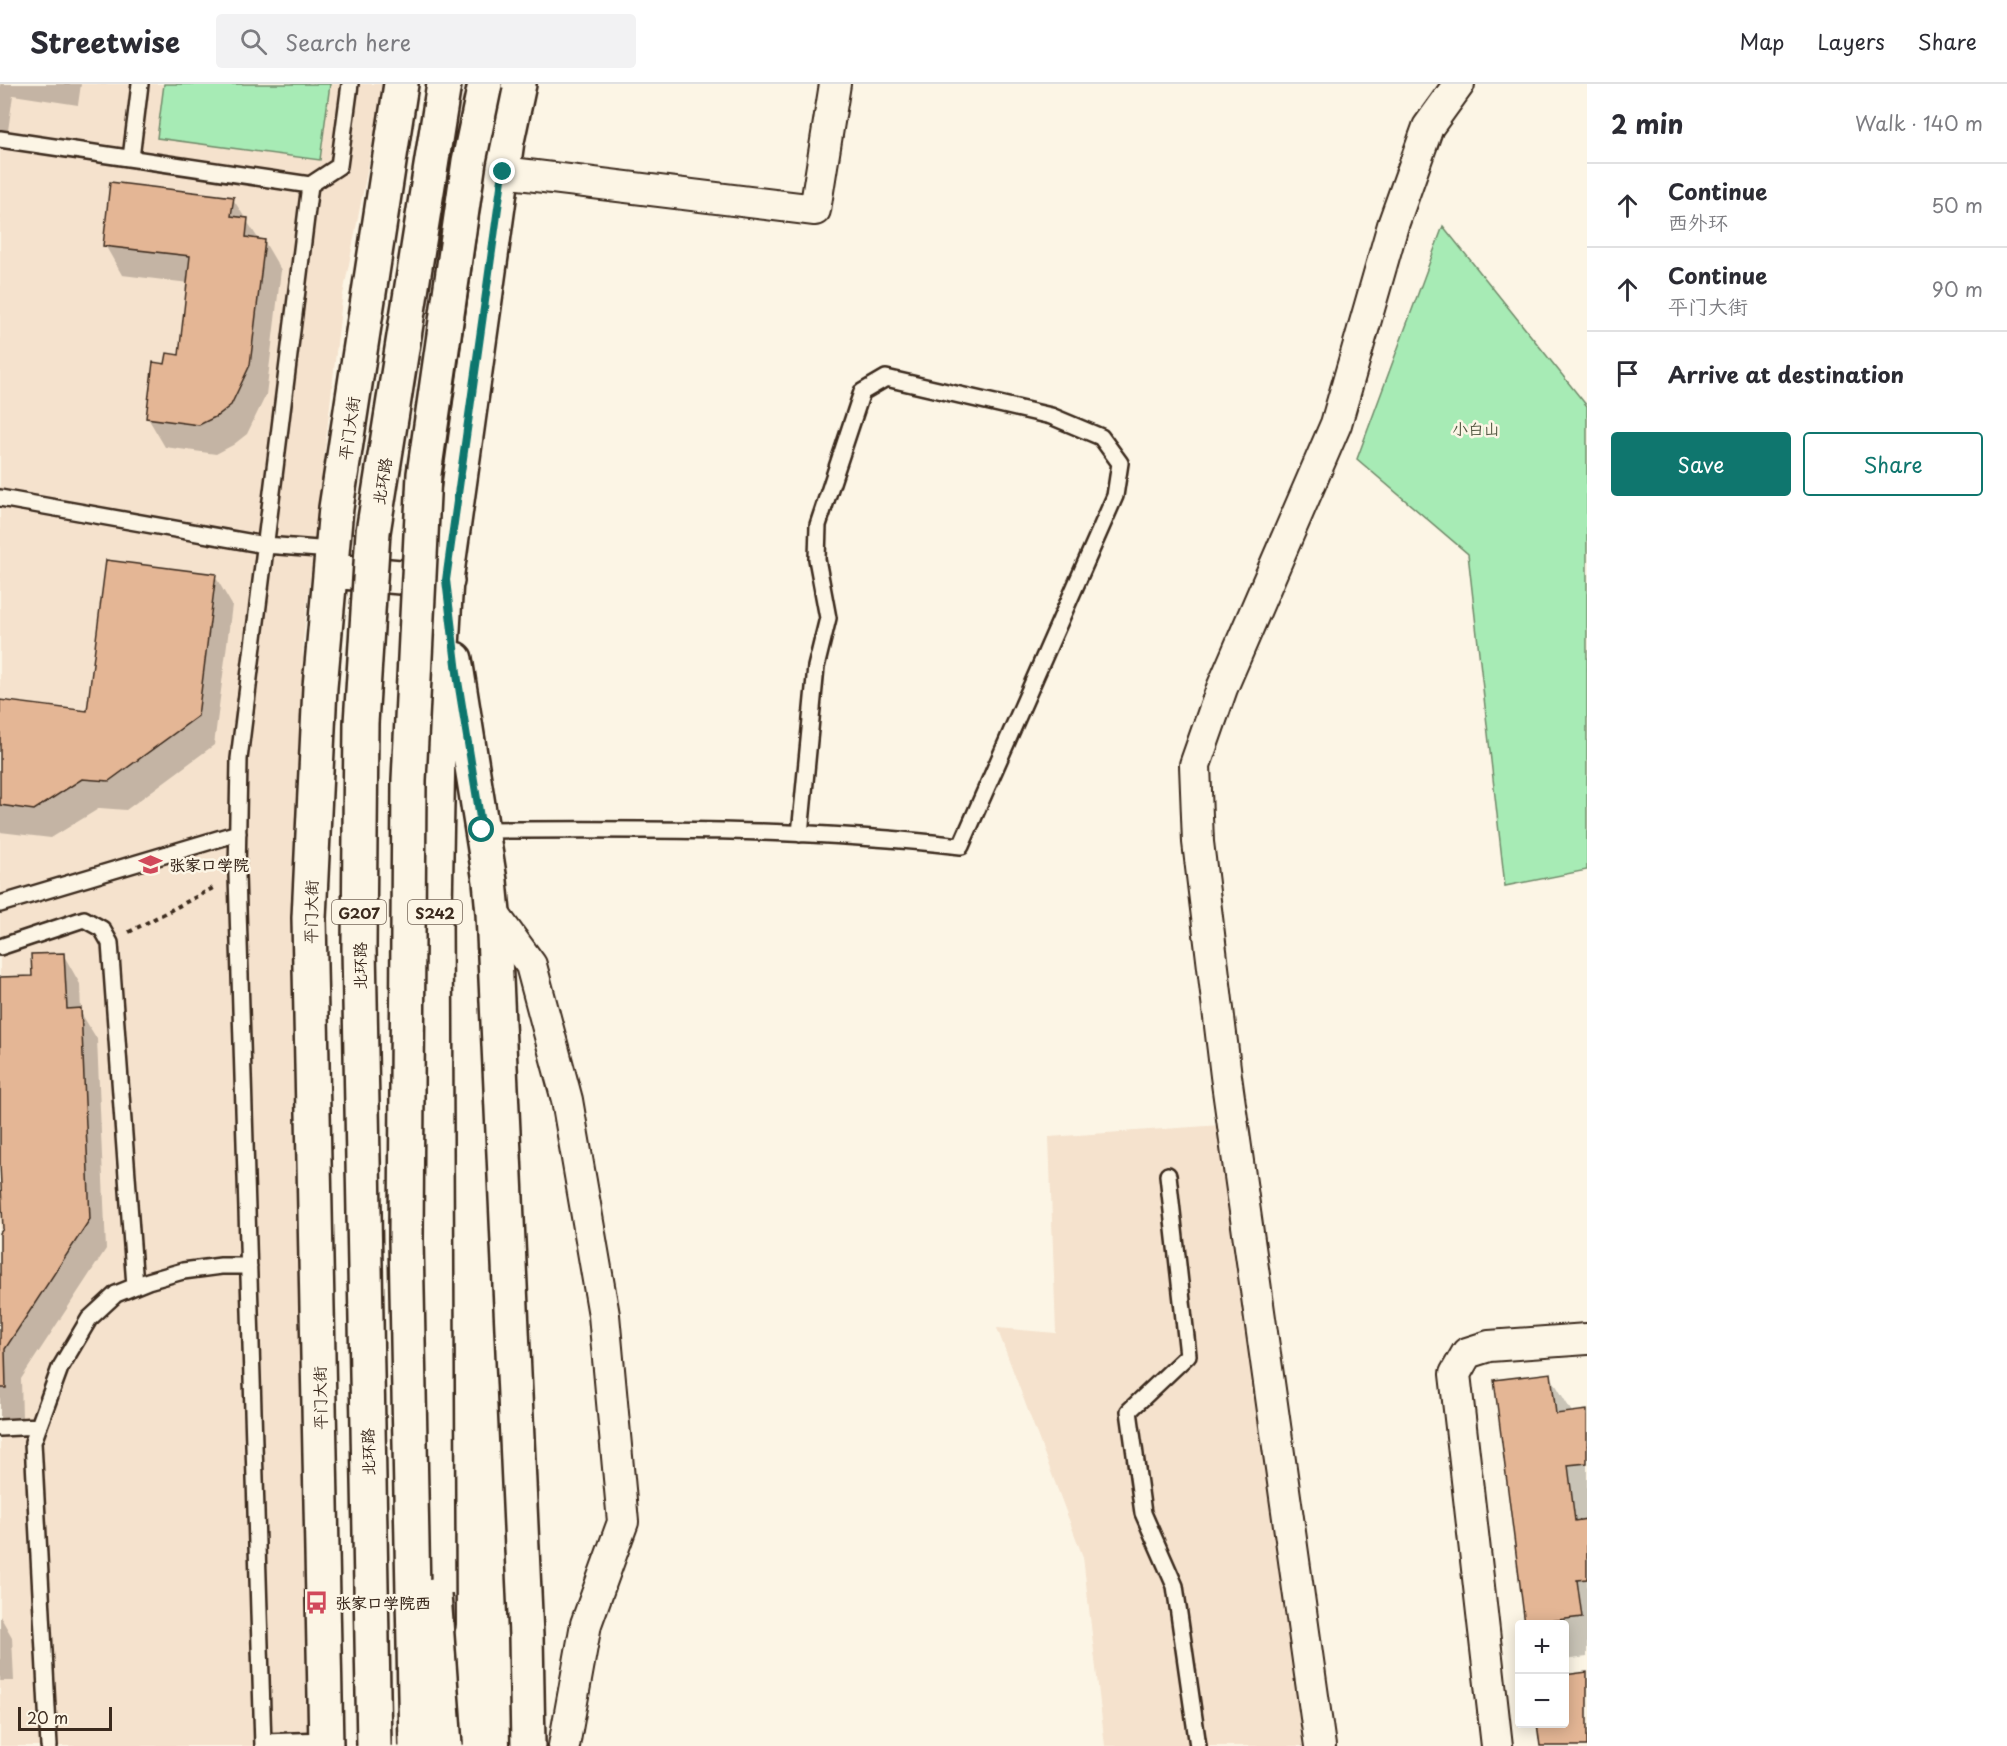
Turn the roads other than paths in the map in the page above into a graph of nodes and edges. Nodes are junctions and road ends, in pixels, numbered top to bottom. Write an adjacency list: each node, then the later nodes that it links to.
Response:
1 (140, 84): 10 (lane)
2 (351, 84): 12 (lane)
3 (401, 84): 15 (main road, 平门大街)
4 (444, 84): 33 (main road, 北环路 / G207, bridge)
5 (485, 84): 24 (main road, G207, bridge)
6 (519, 84): 11 (main road, S242)
7 (835, 84): 11 (street)
8 (1459, 84): 40 (street)
9 (0, 140): 10 (lane)
10 (131, 158): 12 (lane)
11 (503, 172): 16 (main road, S242)
12 (310, 184): 14 (lane)
13 (0, 498): 14 (lane)
14 (266, 545): 15 (lane); 18 (lane)
15 (331, 561): 16 (main road); 30 (main road, 平门大街)
16 (446, 580): 17 (main road); 35 (main road, S242)
17 (482, 830): 19 (lane); 21 (main road)
18 (238, 833): 20 (lane); 25 (lane)
19 (800, 834): 19 (lane)
20 (0, 904)
21 (493, 913): 37 (main road); 38 (street)
22 (0, 947): 26 (lane)
23 (1168, 1175): 39 (lane)
24 (406, 1240): 34 (main road, G207, bridge); 36 (main road, bridge)
25 (249, 1266): 26 (lane); 31 (lane)
26 (135, 1286): 28 (lane)
27 (1587, 1339): 41 (street)
28 (39, 1426): 29 (lane); 32 (lane)
29 (0, 1428)
30 (326, 1743): 31 (lane)
31 (263, 1744)
32 (49, 1746)
33 (374, 1746)
34 (416, 1746)
35 (441, 1746)
36 (445, 1746)
37 (528, 1746)
38 (564, 1746)
39 (1198, 1746)
40 (1320, 1746)
41 (1497, 1746)

